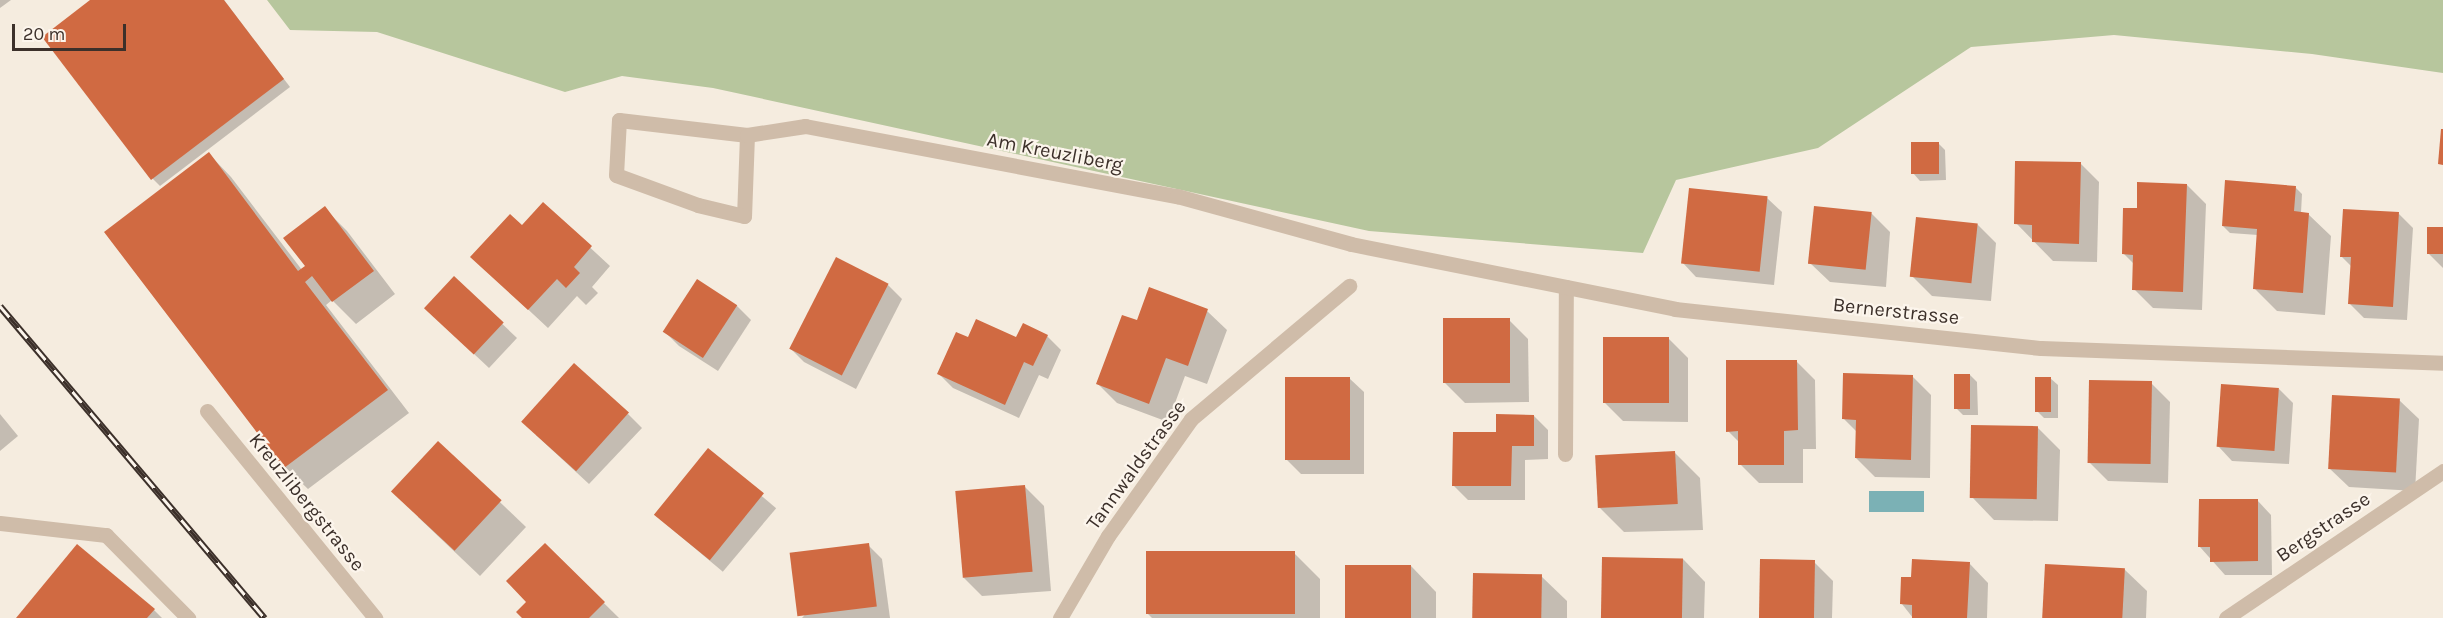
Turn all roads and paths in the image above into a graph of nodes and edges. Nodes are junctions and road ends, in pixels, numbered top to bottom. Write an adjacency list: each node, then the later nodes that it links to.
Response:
1 (747, 135): 1 (street, Am Kreuzliberg); 2 (street, Am Kreuzliberg)
2 (1351, 244): 4 (street, Bernerstrasse)
3 (1349, 286): 12 (street, Tannwaldstrasse)
4 (1566, 287): 5 (street, Bernerstrasse); 7 (street)
5 (2443, 363)
6 (207, 411): 11 (street, Kreuzlibergstrasse)
7 (1565, 454)
8 (2443, 471): 13 (street, Bergstrasse)
9 (0, 523): 10 (street)
10 (188, 618)
11 (375, 618)
12 (1060, 618)
13 (2226, 618)

